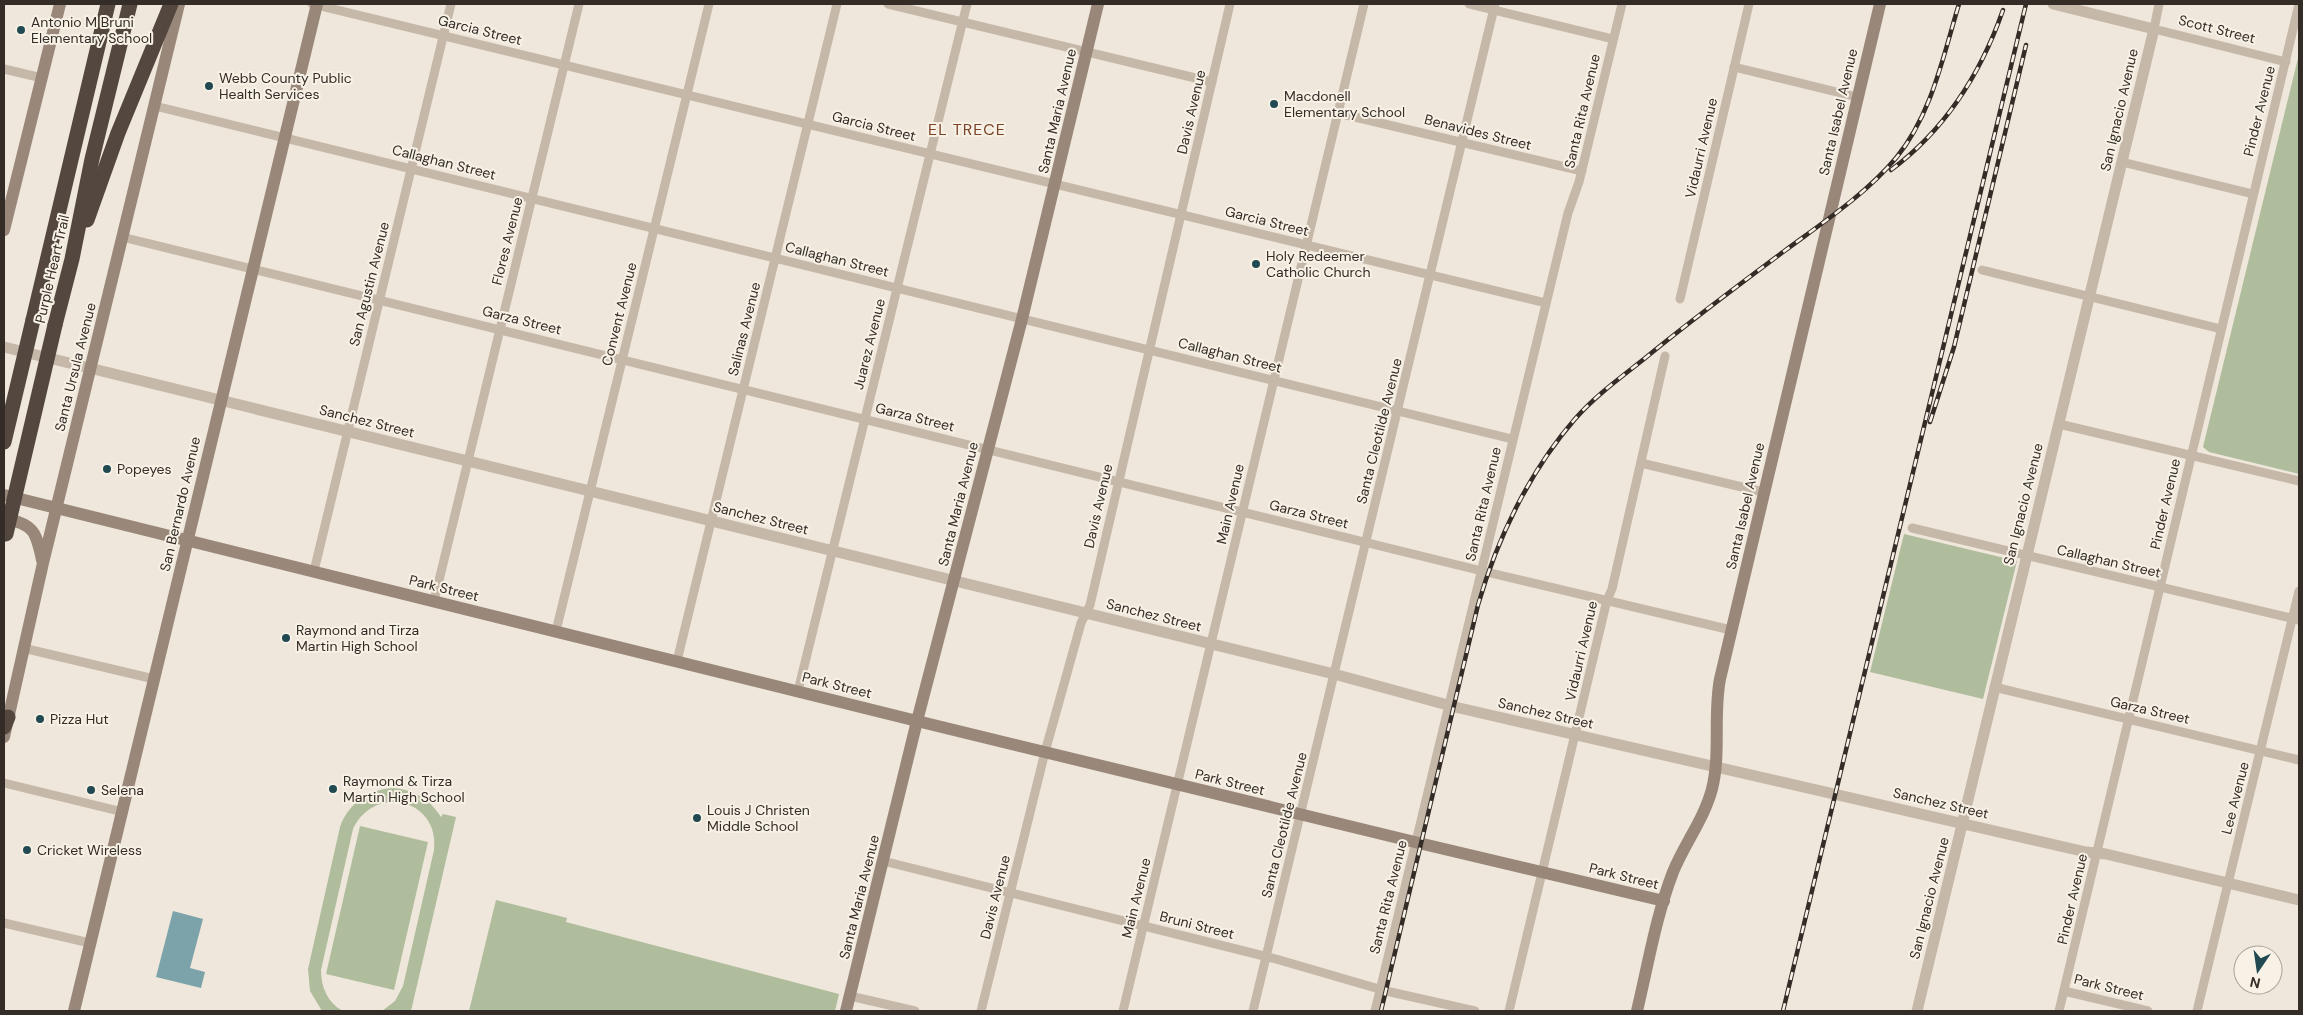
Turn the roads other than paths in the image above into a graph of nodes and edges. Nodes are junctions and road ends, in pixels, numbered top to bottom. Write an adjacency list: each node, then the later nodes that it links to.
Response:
1 (60, 4): 35 (main road)
2 (100, 4): 34 (highway)
3 (108, 4): 34 (highway, Purple Heart Trail)
4 (130, 4): 58 (highway, Purple Heart Trail)
5 (171, 4): 58 (highway)
6 (179, 4): 39 (main road, Santa Ursula Avenue)
7 (315, 4): 27 (street, Garcia Street); 42 (main road, San Bernardo Avenue)
8 (451, 4): 27 (street, San Agustin Avenue)
9 (579, 4): 31 (street, Flores Avenue)
10 (709, 4): 37 (street, Convent Avenue)
11 (837, 4): 41 (street, Salinas Avenue)
12 (888, 4): 25 (street)
13 (967, 4): 25 (street, Juarez Avenue)
14 (1098, 4): 29 (main road, Santa Maria Avenue)
15 (1230, 4): 36 (street, Davis Avenue)
16 (1364, 4): 40 (street, Main Avenue)
17 (1469, 4): 24 (street)
18 (1622, 4): 28 (street, Santa Rita Avenue)
19 (1749, 4): 32 (street, Vidaurri Avenue)
20 (1880, 4): 38 (main road, Santa Isabel Avenue)
21 (2053, 4): 26 (street, Scott Street)
22 (2160, 4): 26 (street, San Ignacio Avenue)
23 (2299, 4): 30 (street, Pinder Avenue)
24 (1495, 7): 28 (street); 43 (street, Santa Cleotilde Avenue)
25 (963, 22): 29 (street); 44 (street, Juarez Avenue)
26 (2154, 29): 30 (street, Scott Street); 45 (street, San Ignacio Avenue)
27 (443, 36): 31 (street, Garcia Street); 46 (street, San Agustin Avenue)
28 (1613, 38): 47 (street, Santa Rita Avenue)
29 (1086, 52): 36 (street); 48 (main road, Santa Maria Avenue)
30 (2286, 62): 49 (street, Pinder Avenue)
31 (564, 65): 37 (street, Garcia Street); 50 (street, Flores Avenue)
32 (1734, 66): 38 (street); 65 (street, Vidaurri Avenue)
33 (4, 69): 35 (street)
34 (91, 73): 83 (highway, Purple Heart Trail, bridge)
35 (42, 78): 51 (main road)
36 (1212, 82): 52 (street, Davis Avenue)
37 (687, 95): 41 (street, Garcia Street); 53 (street, Convent Avenue)
38 (1857, 97): 91 (main road, Santa Isabel Avenue)
39 (155, 106): 42 (street, Callaghan Street); 55 (main road, Santa Ursula Avenue)
40 (1338, 113): 43 (street, Benavides Street); 56 (street, Main Avenue)
41 (808, 124): 44 (street, Garcia Street); 57 (street, Salinas Avenue)
42 (284, 136): 46 (street, Callaghan Street); 59 (main road, San Bernardo Avenue)
43 (1462, 142): 47 (street, Benavides Street); 61 (street, Santa Cleotilde Avenue)
44 (930, 154): 48 (street, Garcia Street); 62 (street, Juarez Avenue)
45 (2122, 162): 49 (street); 63 (street, San Ignacio Avenue)
46 (411, 168): 50 (street, Callaghan Street); 64 (street, San Agustin Avenue)
47 (1582, 171): 66 (street, Santa Rita Avenue)
48 (1055, 184): 52 (street, Garcia Street); 67 (main road, Santa Maria Avenue)
49 (2253, 194): 68 (street, Pinder Avenue)
50 (532, 198): 53 (street, Callaghan Street); 69 (street, Flores Avenue)
51 (6, 209): 54 (main road)
52 (1181, 214): 56 (street, Garcia Street); 71 (street, Davis Avenue)
53 (654, 228): 57 (street, Callaghan Street); 73 (street, Convent Avenue)
54 (4, 230)
55 (122, 237): 59 (street, Garza Street); 74 (main road, Santa Ursula Avenue)
56 (1307, 245): 61 (street, Garcia Street); 75 (street, Main Avenue)
57 (775, 258): 62 (street, Callaghan Street); 76 (street, Salinas Avenue)
58 (72, 259): 97 (highway, Purple Heart Trail, bridge)
59 (252, 268): 64 (street, Garza Street); 77 (main road, San Bernardo Avenue)
60 (1982, 270): 63 (street)
61 (1430, 275): 66 (street, Garcia Street); 78 (street, Santa Cleotilde Avenue)
62 (897, 288): 67 (street, Callaghan Street); 79 (street, Juarez Avenue)
63 (2089, 295): 68 (street); 80 (street, San Ignacio Avenue)
64 (380, 299): 69 (street, Garza Street); 81 (street, San Agustin Avenue)
65 (1680, 299)
66 (1546, 303): 82 (street, Santa Rita Avenue)
67 (1022, 319): 71 (street, Callaghan Street); 84 (main road, Santa Maria Avenue)
68 (2221, 328): 85 (street, Pinder Avenue)
69 (500, 329): 73 (street, Garza Street); 86 (street, Flores Avenue)
70 (4, 347): 74 (street, Sanchez Street)
71 (1149, 350): 75 (street, Callaghan Street); 88 (street, Davis Avenue)
72 (1665, 356): 87 (street, Vidaurri Avenue)
73 (622, 359): 76 (street, Garza Street); 90 (street, Convent Avenue)
74 (90, 368): 77 (street, Sanchez Street); 93 (main road, Santa Ursula Avenue)
75 (1274, 380): 78 (street, Callaghan Street); 94 (street, Main Avenue)
76 (743, 389): 79 (street, Garza Street); 95 (street, Salinas Avenue)
77 (220, 400): 81 (street, Sanchez Street); 98 (main road, San Bernardo Avenue)
78 (1398, 411): 82 (street, Callaghan Street); 99 (street, Santa Cleotilde Avenue)
79 (865, 419): 84 (street, Garza Street); 100 (street, Juarez Avenue)
80 (2059, 424): 85 (street); 101 (street, San Ignacio Avenue)
81 (348, 432): 86 (street, Sanchez Street); 103 (street, San Agustin Avenue)
82 (1512, 439): 104 (street, Santa Rita Avenue)
83 (4, 442)
84 (987, 449): 88 (street, Garza Street); 105 (main road, Santa Maria Avenue)
85 (2191, 456): 89 (street); 106 (street, Pinder Avenue)
86 (468, 461): 90 (street, Sanchez Street); 109 (street, Flores Avenue)
87 (1641, 463): 91 (street); 108 (street, Vidaurri Avenue)
88 (1118, 481): 94 (street, Garza Street); 110 (street, Davis Avenue)
89 (2299, 481)
90 (590, 491): 95 (street, Sanchez Street); 113 (street, Convent Avenue)
91 (1764, 492): 112 (main road, Santa Isabel Avenue)
92 (4, 495): 93 (main road, Park Street)
93 (56, 508): 98 (main road, Park Street); 102 (main road, Santa Ursula Avenue)
94 (1243, 512): 99 (street, Garza Street); 114 (street, Main Avenue)
95 (711, 521): 100 (street, Sanchez Street); 116 (street, Salinas Avenue)
96 (1912, 528): 101 (street, Callaghan Street)
97 (4, 531): 102 (main road)
98 (187, 539): 103 (main road, Park Street); 118 (main road, San Bernardo Avenue)
99 (1366, 543): 104 (street, Garza Street); 117 (street, Santa Cleotilde Avenue)
100 (833, 551): 105 (street, Sanchez Street); 120 (street, Juarez Avenue)
101 (2026, 555): 106 (street, Callaghan Street); 119 (street, San Ignacio Avenue)
102 (43, 563): 115 (main road, Santa Ursula Avenue)
103 (314, 571): 109 (main road, Park Street)
104 (1482, 571): 108 (street, Garza Street); 121 (street, Santa Rita Avenue)
105 (953, 581): 110 (street, Sanchez Street); 123 (main road, Santa Maria Avenue)
106 (2160, 587): 111 (street, Callaghan Street); 122 (street, Pinder Avenue)
107 (2299, 591): 111 (street, Lee Avenue)
108 (1607, 600): 112 (street, Garza Street); 125 (street, Vidaurri Avenue)
109 (434, 601): 113 (main road, Park Street)
110 (1085, 613): 114 (street, Sanchez Street); 128 (street, Davis Avenue)
111 (2296, 619): 127 (street, Lee Avenue)
112 (1731, 630): 130 (main road, Santa Isabel Avenue)
113 (556, 631): 116 (main road, Park Street)
114 (1211, 644): 117 (street, Sanchez Street); 132 (street, Main Avenue)
115 (23, 648): 118 (street); 124 (main road, Santa Ursula Avenue)
116 (678, 661): 120 (main road, Park Street)
117 (1334, 674): 121 (street, Sanchez Street); 134 (street, Santa Cleotilde Avenue)
118 (154, 679): 133 (main road, San Bernardo Avenue)
119 (1994, 687): 122 (street, Garza Street); 135 (street, San Ignacio Avenue)
120 (798, 691): 123 (main road, Park Street)
121 (1450, 706): 125 (street, Sanchez Street); 136 (street, Santa Rita Avenue)
122 (2128, 719): 127 (street, Garza Street); 137 (street, Pinder Avenue)
123 (918, 721): 128 (main road, Park Street); 138 (main road, Santa Maria Avenue)
124 (6, 722): 126 (main road, Santa Ursula Avenue)
125 (1575, 735): 130 (street, Sanchez Street); 139 (street, Vidaurri Avenue)
126 (4, 737)
127 (2261, 750): 129 (street, Garza Street); 140 (street, Lee Avenue)
128 (1045, 752): 132 (main road, Park Street); 141 (street, Davis Avenue)
129 (2299, 760)
130 (1715, 768): 135 (street, Sanchez Street); 142 (main road, Santa Isabel Avenue)
131 (4, 783): 133 (street)
132 (1178, 784): 134 (main road, Park Street); 145 (street, Main Avenue)
133 (123, 812): 146 (main road, San Bernardo Avenue)
134 (1300, 814): 136 (main road, Park Street); 147 (street, Santa Cleotilde Avenue)
135 (1962, 824): 137 (street, Sanchez Street); 161 (street, San Ignacio Avenue)
136 (1416, 842): 139 (main road, Park Street); 148 (street, Santa Rita Avenue)
137 (2097, 853): 140 (street, Sanchez Street); 149 (street, Pinder Avenue)
138 (883, 861): 141 (street, Bruni Street); 150 (main road, Santa Maria Avenue)
139 (1542, 871): 142 (main road, Park Street); 159 (street, Vidaurri Avenue)
140 (2228, 883): 143 (street, Sanchez Street); 164 (street, Lee Avenue)
141 (1010, 893): 145 (street, Bruni Street); 154 (street, Davis Avenue)
142 (1664, 900): 160 (main road, Santa Isabel Avenue)
143 (2299, 900)
144 (4, 922): 146 (street)
145 (1144, 926): 147 (street, Bruni Street); 155 (street, Main Avenue)
146 (90, 943): 151 (main road, San Bernardo Avenue)
147 (1266, 957): 148 (street, Bruni Street); 156 (street, Santa Cleotilde Avenue)
148 (1380, 989): 157 (street, Santa Rita Avenue); 158 (street, Bruni Street)
149 (2064, 991): 162 (street, Pinder Avenue); 163 (street, Park Street)
150 (850, 996): 152 (main road, Santa Maria Avenue); 153 (street)
151 (74, 1011)
152 (846, 1011)
153 (915, 1011)
154 (982, 1011)
155 (1123, 1011)
156 (1253, 1011)
157 (1375, 1011)
158 (1475, 1011)
159 (1509, 1011)
160 (1637, 1011)
161 (1917, 1011)
162 (2059, 1011)
163 (2148, 1011)
164 (2197, 1011)

